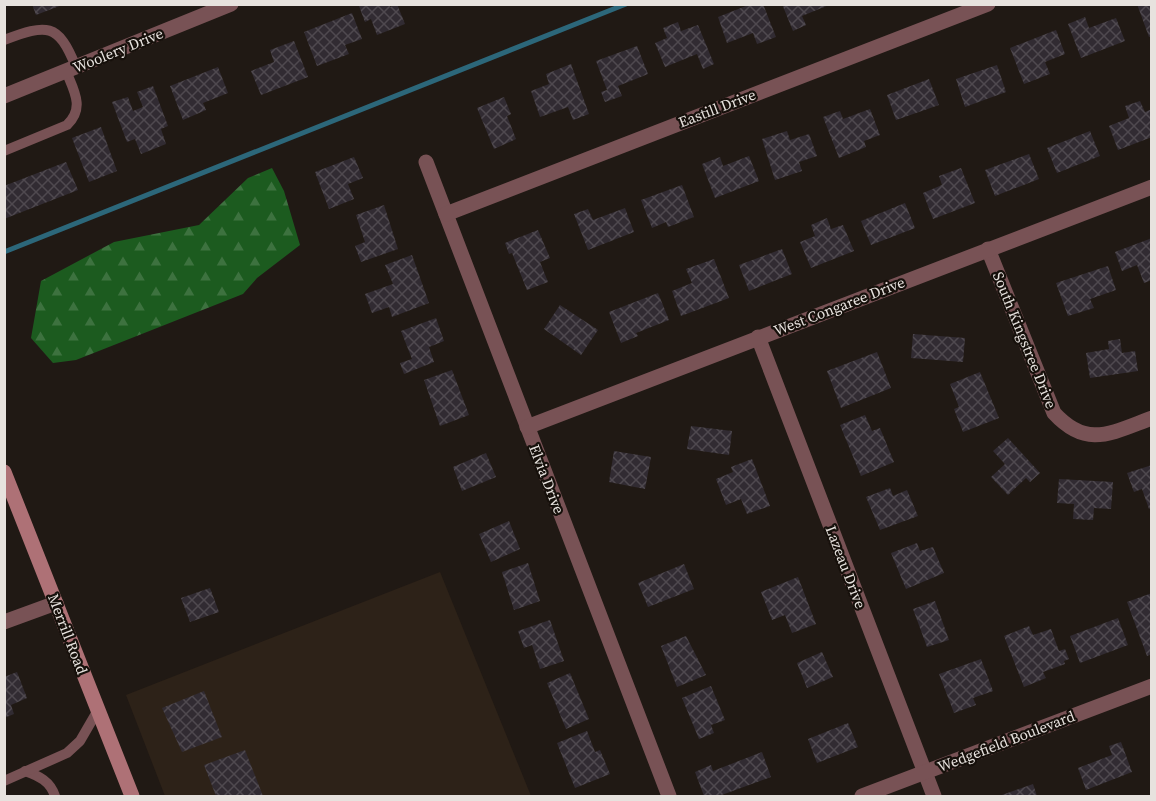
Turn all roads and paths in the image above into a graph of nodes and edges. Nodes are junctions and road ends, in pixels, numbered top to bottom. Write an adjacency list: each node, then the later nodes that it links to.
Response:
1 (231, 4): 4 (street, Woolery Drive)
2 (988, 4): 9 (street, Eastill Drive)
3 (4, 40): 4 (lane)
4 (71, 69): 5 (street, Woolery Drive); 6 (lane)
5 (4, 96)
6 (4, 151)
7 (426, 162): 9 (street, Elvia Drive)
8 (1152, 187): 10 (street, West Congaree Drive)
9 (446, 214): 13 (street, Elvia Drive)
10 (988, 249): 11 (street, West Congaree Drive); 12 (street, South Kingstree Drive)
11 (758, 337): 13 (street, West Congaree Drive); 20 (street, Lazeau Drive)
12 (1152, 418)
13 (527, 427): 24 (street, Elvia Drive)
14 (4, 472): 15 (main road, Merrill Road)
15 (56, 603): 16 (street); 18 (main road, Merrill Road)
16 (4, 622)
17 (1152, 686): 20 (street, Wedgefield Boulevard)
18 (98, 710): 19 (lane); 23 (main road, Merrill Road)
19 (25, 771): 21 (lane); 22 (lane)
20 (924, 772): 25 (street, Wedgefield Boulevard); 26 (street, Lazeau Drive)
21 (4, 781)
22 (55, 796)
23 (132, 796)
24 (669, 796)
25 (862, 796)
26 (934, 796)

